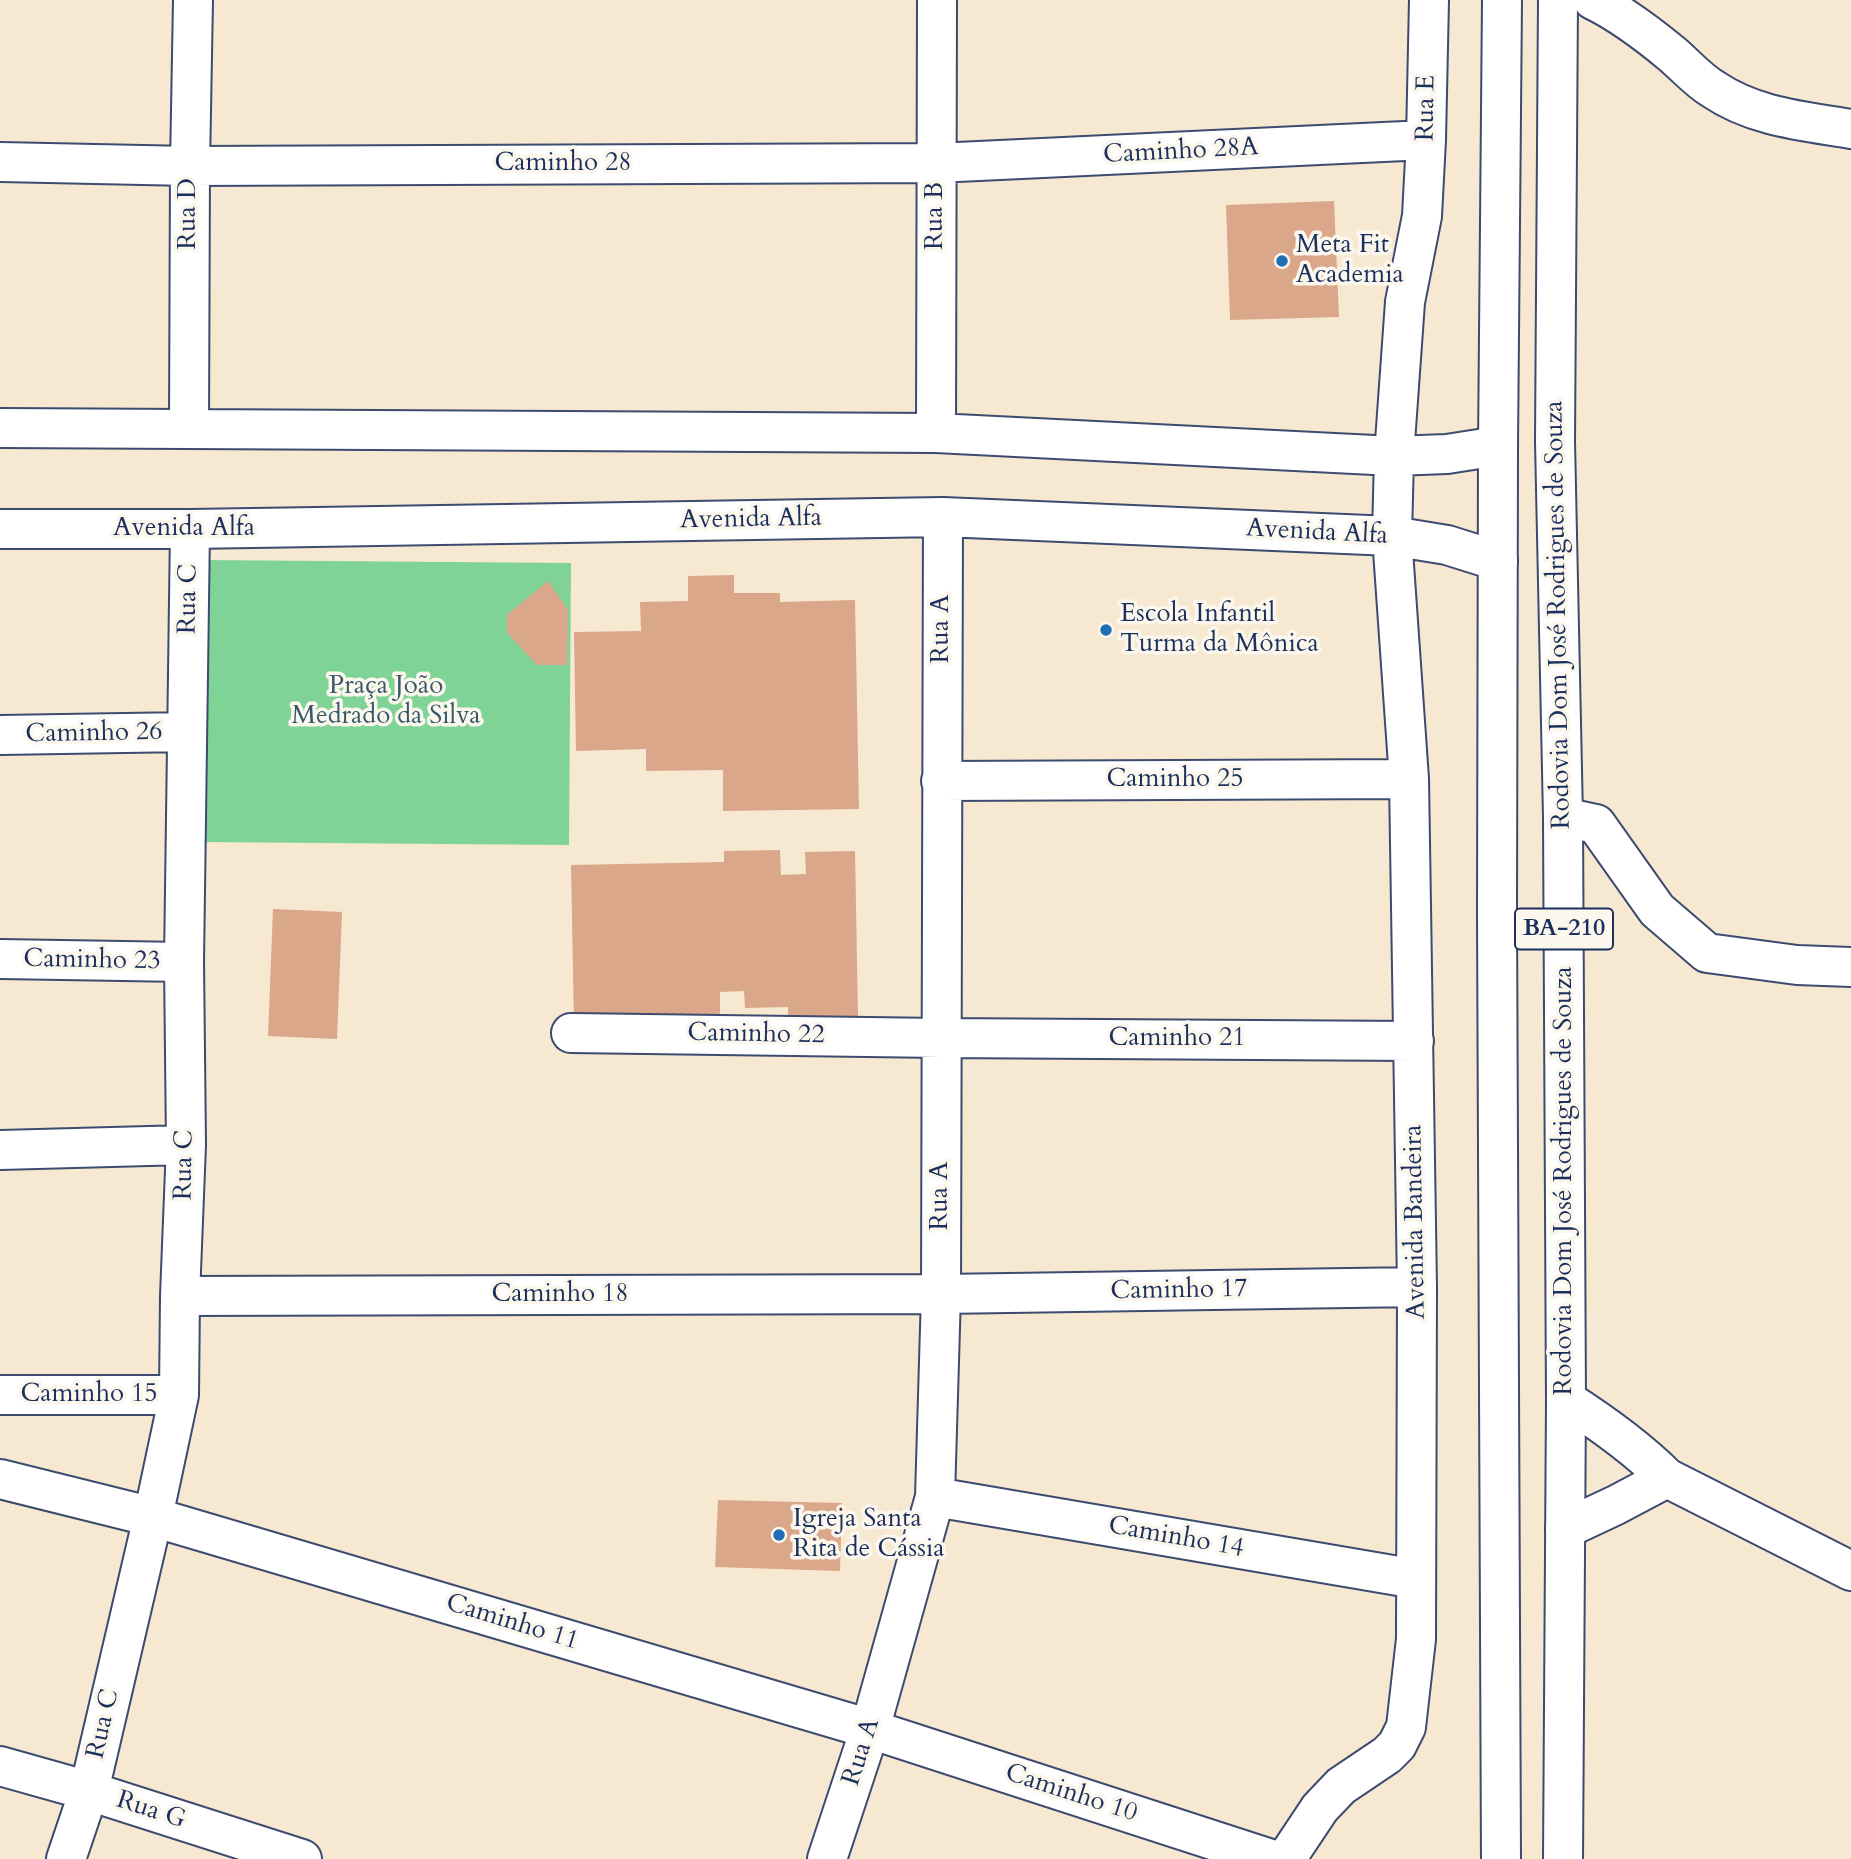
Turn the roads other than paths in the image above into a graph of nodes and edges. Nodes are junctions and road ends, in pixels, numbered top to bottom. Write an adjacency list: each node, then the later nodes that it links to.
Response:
1 (193, 0): 11 (street, Rua D)
2 (937, 0): 10 (street, Rua B)
3 (1429, 0): 8 (street, Rua E)
4 (1502, 0): 15 (street, BA-210)
5 (1558, 0): 26 (street, Rodovia Dom José Rodrigues de Souza / BA-210)
6 (1593, 0): 7 (street)
7 (1851, 129)
8 (1426, 140): 10 (street, Caminho 28A); 16 (street, Rua E)
9 (0, 162): 11 (street, Caminho 28)
10 (936, 163): 11 (street, Caminho 28); 14 (street, Rua B)
11 (190, 166): 13 (street, Rua D)
12 (0, 428): 13 (street)
13 (189, 428): 14 (street)
14 (936, 433): 16 (street)
15 (1499, 446): 16 (street); 21 (street, BA-210)
16 (1394, 456): 20 (street, Avenida Bandeira)
17 (943, 517): 19 (street, Avenida Alfa); 20 (street, Avenida Alfa); 25 (street, Rua A)
18 (0, 529): 19 (street, Avenida Alfa)
19 (190, 529): 22 (street, Rua C)
20 (1392, 536): 21 (street, Avenida Alfa); 24 (street, Avenida Bandeira)
21 (1498, 561): 56 (street, BA-210)
22 (187, 732): 23 (street, Caminho 26); 28 (street, Rua C)
23 (0, 735)
24 (1409, 779): 25 (street, Caminho 25); 32 (street, Avenida Bandeira)
25 (941, 781): 31 (street, Rua A)
26 (1563, 817): 29 (street); 40 (street, Rodovia Dom José Rodrigues de Souza / BA-210)
27 (0, 959): 28 (street, Caminho 23)
28 (184, 962): 33 (street, Rua C)
29 (1851, 967)
30 (570, 1033): 31 (street, Caminho 22)
31 (941, 1038): 32 (street, Caminho 21); 36 (street, Rua A)
32 (1414, 1041): 35 (street, Avenida Bandeira)
33 (186, 1145): 34 (street); 37 (street, Rua C)
34 (0, 1150)
35 (1417, 1287): 36 (street, Caminho 17); 47 (street, Avenida Bandeira)
36 (941, 1294): 37 (street, Caminho 18); 43 (street, Rua A)
37 (180, 1296): 39 (street, Rua C)
38 (0, 1395): 39 (street, Caminho 15)
39 (179, 1395): 44 (street, Rua C)
40 (1566, 1400): 41 (street); 45 (street, Rodovia Dom José Rodrigues de Souza / BA-210)
41 (1667, 1478): 45 (street); 46 (street)
42 (0, 1479): 44 (street, Caminho 11)
43 (935, 1497): 47 (street, Caminho 14); 48 (street, Rua A)
44 (153, 1517): 48 (street, Caminho 11); 50 (street, Rua C)
45 (1565, 1529): 57 (street, Rodovia Dom José Rodrigues de Souza / BA-210)
46 (1851, 1571)
47 (1416, 1578): 55 (street, Avenida Bandeira)
48 (870, 1729): 53 (street, Rua A); 54 (street, Caminho 10)
49 (0, 1766): 50 (street, Rua G)
50 (89, 1791): 51 (street, Rua C); 52 (street, Rua G)
51 (66, 1859)
52 (302, 1859)
53 (827, 1859)
54 (1271, 1859)
55 (1286, 1859)
56 (1501, 1859)
57 (1563, 1859)

